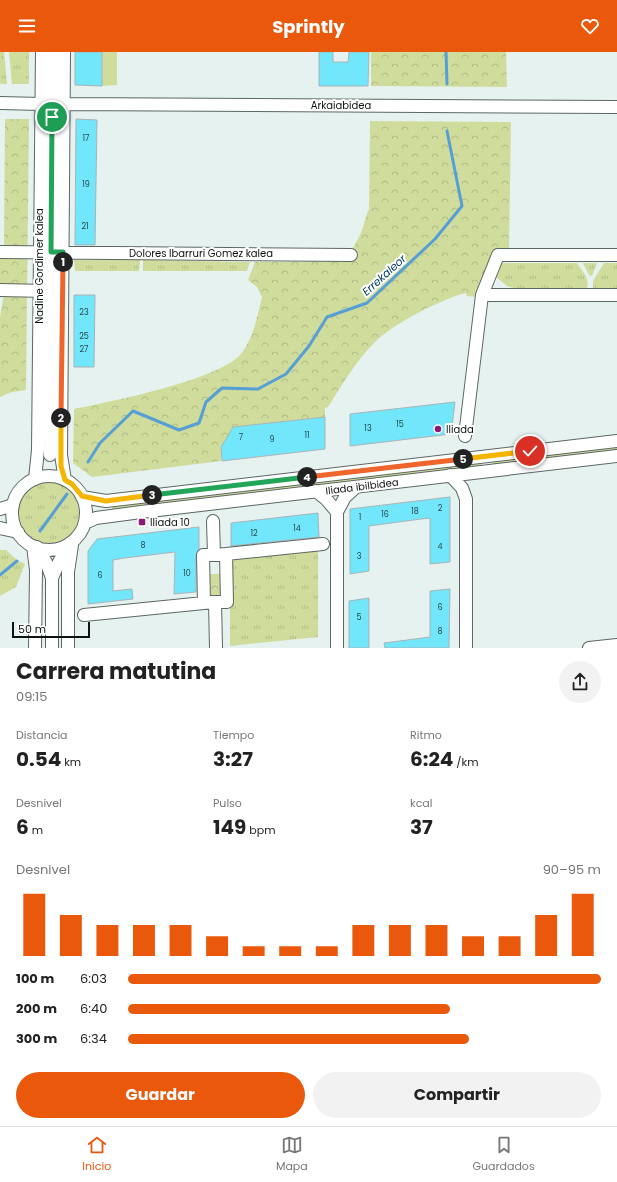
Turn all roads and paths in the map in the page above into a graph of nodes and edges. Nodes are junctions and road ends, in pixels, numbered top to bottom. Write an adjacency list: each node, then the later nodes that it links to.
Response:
1 (42, 52): 5 (street, Nadine Gordimer kalea)
2 (53, 52): 9 (street, Nadine Gordimer kalea)
3 (64, 52): 6 (street, Nadine Gordimer kalea)
4 (0, 103): 5 (street)
5 (41, 104): 9 (street, Nadine Gordimer kalea)
6 (64, 104): 7 (street, Arkaiabidea); 9 (street, Nadine Gordimer kalea)
7 (617, 107)
8 (0, 252): 9 (street, Dolores Ibarruri Gomez kalea)
9 (51, 252): 10 (street, Dolores Ibarruri Gomez kalea); 13 (street, Nadine Gordimer kalea); 14 (street, Nadine Gordimer kalea); 23 (street, Nadine Gordimer kalea)
10 (351, 254)
11 (617, 255): 15 (street)
12 (0, 290): 13 (street)
13 (39, 291): 14 (street); 22 (street, Nadine Gordimer kalea)
14 (51, 291): 19 (street, Nadine Gordimer kalea)
15 (482, 295): 16 (street); 17 (street)
16 (617, 295)
17 (465, 436)
18 (617, 441): 26 (street, Iliada ibilbidea)
19 (50, 455)
20 (617, 456): 21 (street, Iliada ibilbidea)
21 (450, 475): 24 (street, Iliada ibilbidea); 47 (street)
22 (35, 479): 23 (street); 27 (street)
23 (65, 480): 26 (street)
24 (356, 487): 25 (street, Iliada ibilbidea); 29 (street)
25 (316, 491): 29 (street); 31 (street, Iliada ibilbidea)
26 (82, 496): 31 (street)
27 (13, 505): 28 (street); 33 (street)
28 (0, 509)
29 (337, 512): 46 (street)
30 (213, 521): 37 (street)
31 (85, 524): 34 (street)
32 (0, 528): 33 (street)
33 (18, 532): 36 (street)
34 (71, 542): 36 (street); 38 (street); 44 (street)
35 (323, 544): 37 (street)
36 (35, 546): 38 (street); 42 (street)
37 (220, 554): 39 (street); 39 (street)
38 (52, 578): 43 (street)
39 (210, 602): 40 (street); 45 (street)
40 (84, 615)
41 (617, 645): 48 (street)
42 (36, 648)
43 (52, 648)
44 (68, 648)
45 (216, 648)
46 (337, 648)
47 (466, 648)
48 (589, 648)

